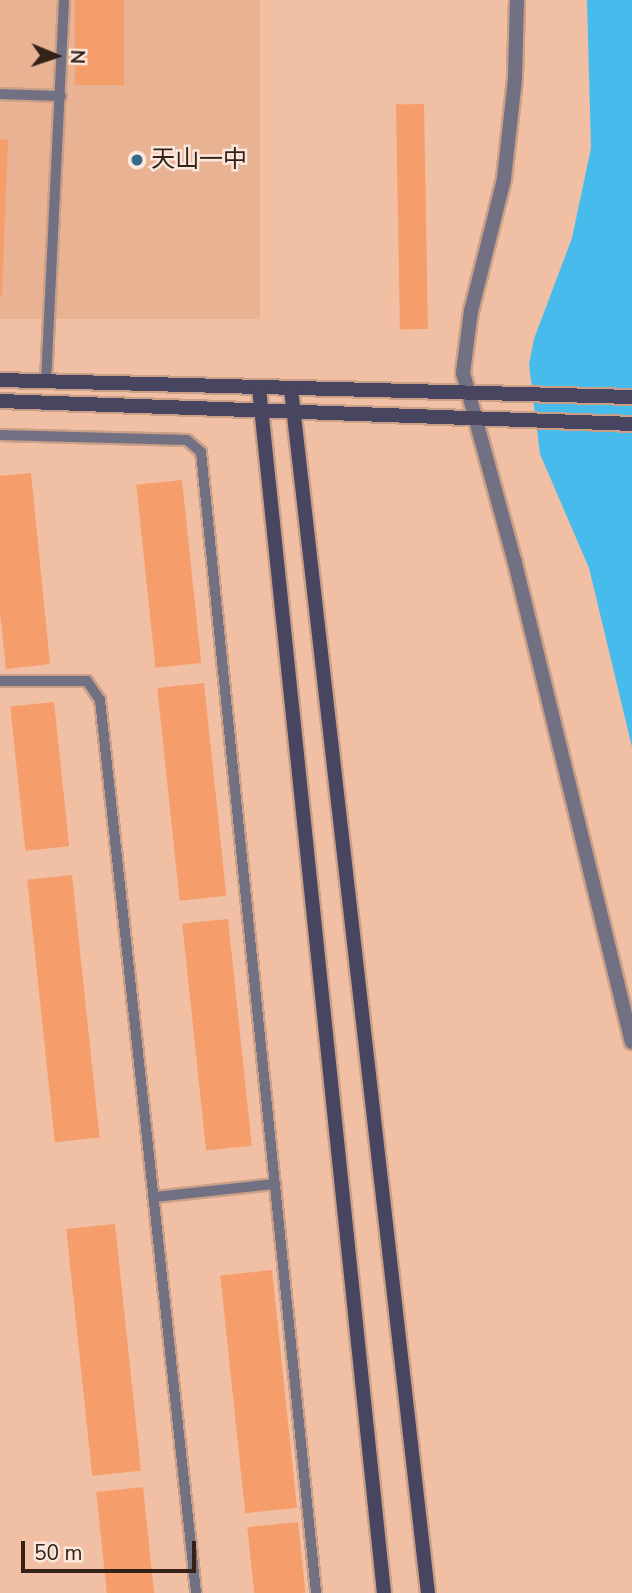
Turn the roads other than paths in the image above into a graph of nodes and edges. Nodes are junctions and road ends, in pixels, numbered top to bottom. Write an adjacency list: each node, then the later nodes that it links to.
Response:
1 (64, 0): 4 (lane)
2 (517, 0): 9 (street)
3 (0, 94): 4 (lane)
4 (61, 96): 6 (lane)
5 (0, 380): 6 (main road)
6 (46, 382): 7 (main road)
7 (259, 388): 8 (main road); 12 (main road)
8 (291, 389): 9 (main road); 13 (main road)
9 (467, 394): 10 (main road); 14 (street)
10 (632, 397)
11 (0, 401): 12 (main road)
12 (261, 410): 13 (main road); 23 (main road)
13 (293, 411): 14 (main road); 24 (main road)
14 (480, 420): 15 (main road); 18 (street)
15 (632, 424)
16 (0, 435): 19 (lane)
17 (0, 681): 20 (lane)
18 (632, 1042)
19 (275, 1184): 20 (lane); 22 (lane)
20 (155, 1197): 21 (lane)
21 (197, 1593)
22 (316, 1593)
23 (384, 1593)
24 (428, 1593)

